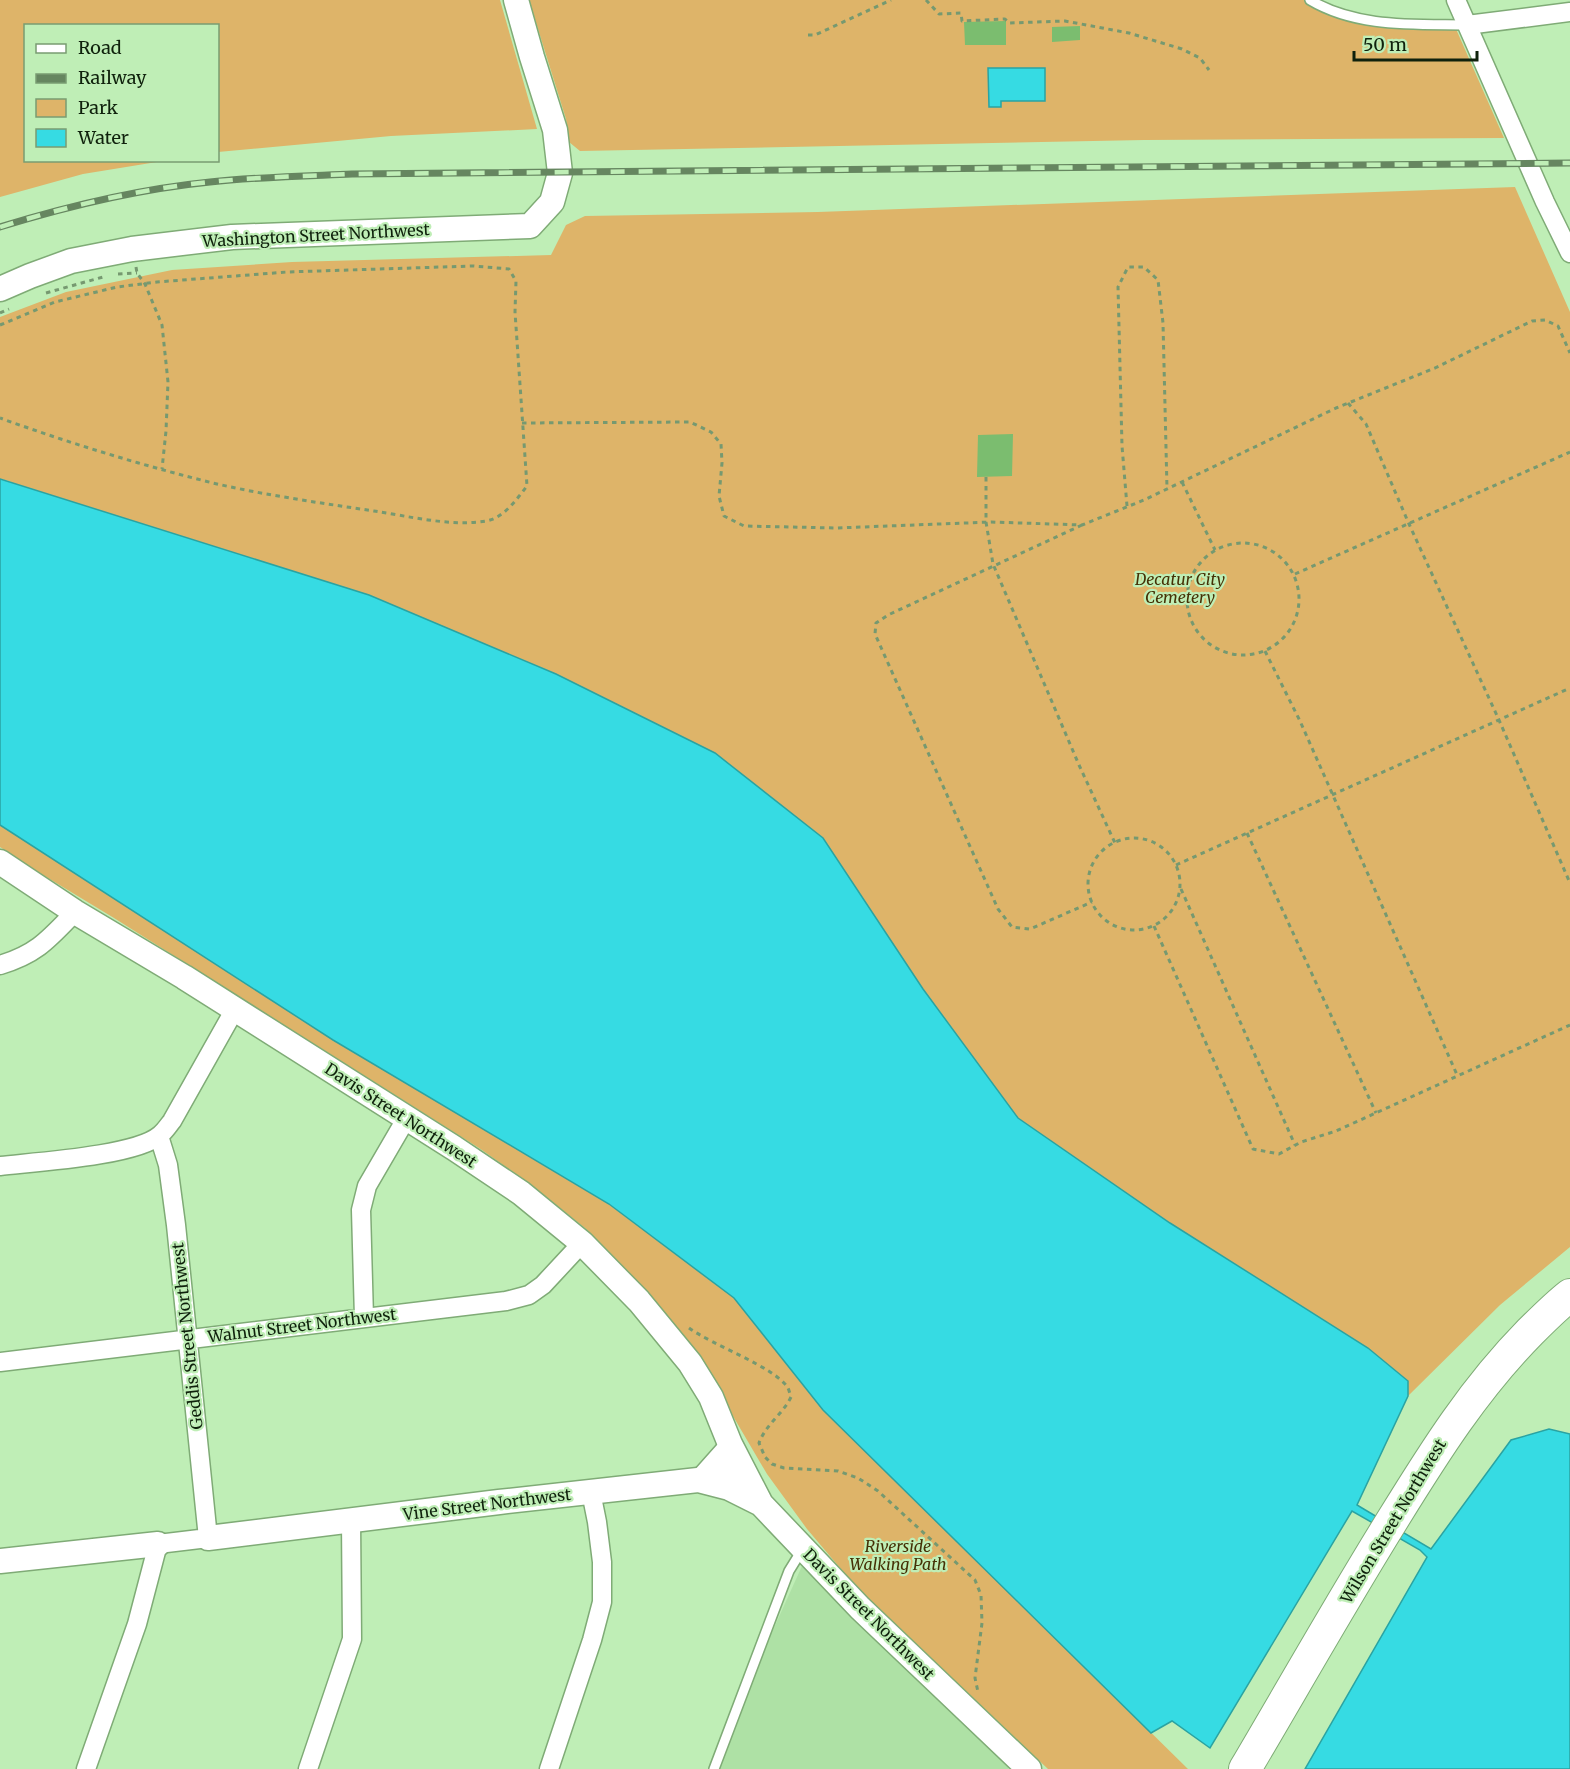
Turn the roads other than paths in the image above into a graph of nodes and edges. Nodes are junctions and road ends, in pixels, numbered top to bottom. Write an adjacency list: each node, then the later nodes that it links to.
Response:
1 (516, 0): 7 (street, Washington Street Northwest)
2 (1310, 0): 5 (lane)
3 (1456, 0): 5 (street)
4 (1570, 12): 5 (street)
5 (1467, 25): 6 (street)
6 (1570, 253)
7 (8, 297)
8 (0, 862): 9 (street, Davis Street Northwest)
9 (75, 912): 10 (street); 11 (street, Davis Street Northwest)
10 (0, 965)
11 (235, 1009): 12 (street, Davis Street Northwest); 13 (street)
12 (406, 1119): 15 (street, Davis Street Northwest); 17 (street)
13 (159, 1136): 14 (street); 18 (street, Geddis Street Northwest)
14 (0, 1166)
15 (582, 1243): 17 (street, Walnut Street Northwest); 20 (street, Davis Street Northwest)
16 (1570, 1295): 35 (highway, Wilson Street Northwest)
17 (364, 1318): 18 (street, Walnut Street Northwest)
18 (189, 1339): 19 (street, Walnut Street Northwest); 26 (street, Geddis Street Northwest)
19 (0, 1362)
20 (730, 1444): 21 (street, Davis Street Northwest); 22 (street)
21 (742, 1465): 22 (street); 24 (street, Davis Street Northwest)
22 (698, 1480): 23 (street, Vine Street Northwest); 24 (street, Vine Street Northwest)
23 (591, 1492): 25 (street, Vine Street Northwest); 32 (street)
24 (761, 1504): 28 (street, Davis Street Northwest)
25 (351, 1520): 26 (street, Vine Street Northwest); 31 (street)
26 (208, 1538): 27 (street)
27 (158, 1544): 29 (street); 30 (street)
28 (803, 1548): 33 (lane); 34 (street, Davis Street Northwest)
29 (0, 1561)
30 (86, 1769)
31 (308, 1769)
32 (549, 1769)
33 (714, 1769)
34 (1029, 1769)
35 (1245, 1769)

